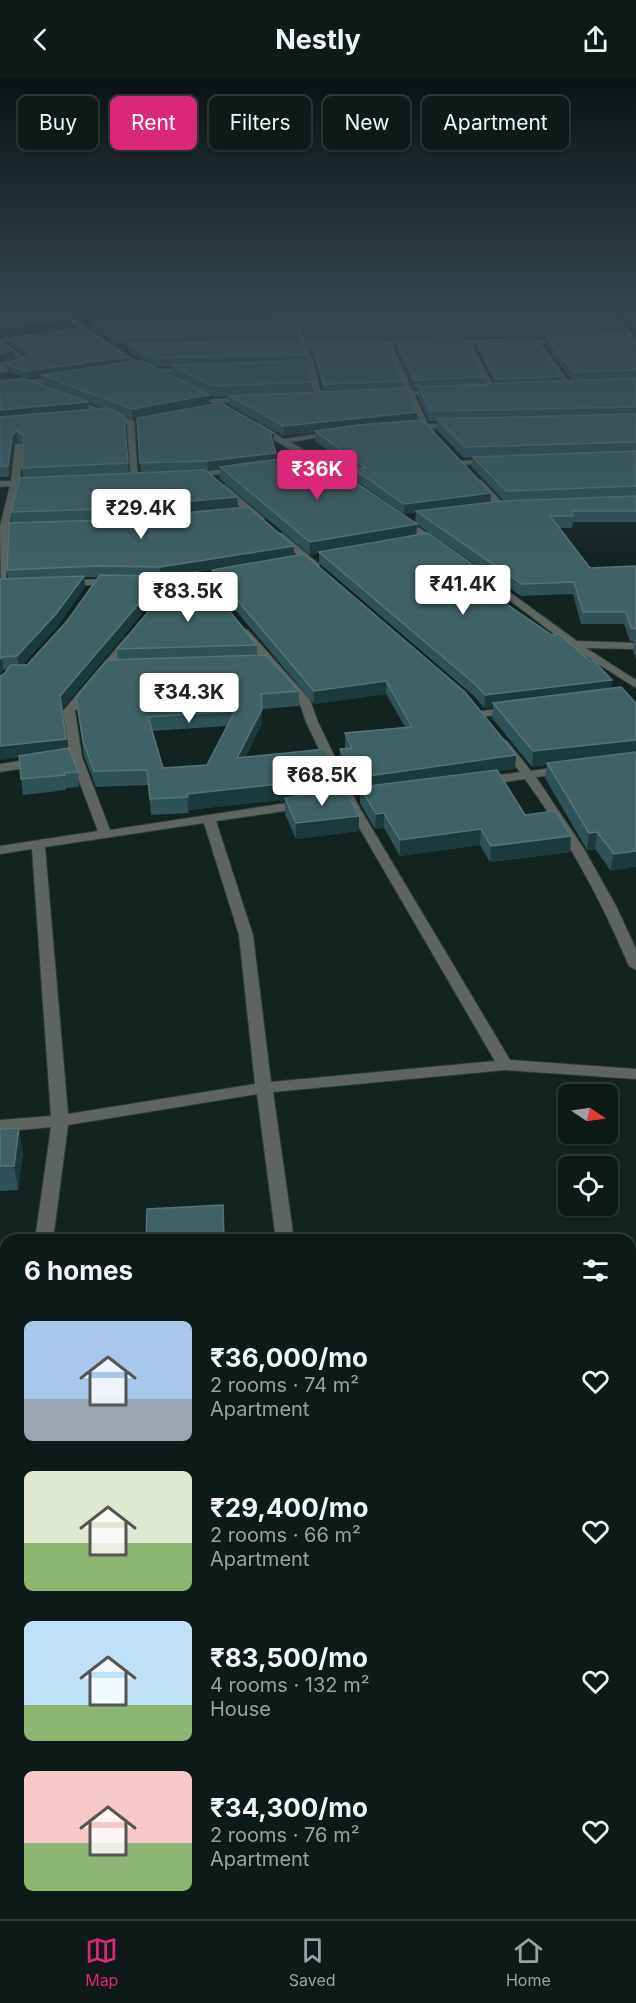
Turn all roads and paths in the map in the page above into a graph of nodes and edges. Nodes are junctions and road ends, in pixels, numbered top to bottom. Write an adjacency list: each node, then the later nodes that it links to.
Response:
1 (411, 393): 18 (street)
2 (376, 394): 3 (street)
3 (379, 394)
4 (58, 395): 12 (street)
5 (203, 396): 10 (street)
6 (319, 396): 7 (street); 8 (street)
7 (330, 396)
8 (308, 397)
9 (256, 399): 10 (street)
10 (212, 405): 11 (street)
11 (233, 413)
12 (110, 414): 13 (street); 16 (street)
13 (89, 417)
14 (243, 418): 22 (street)
15 (143, 421): 16 (street)
16 (131, 423): 34 (street)
17 (460, 424): 18 (street)
18 (425, 425): 19 (street); 21 (street)
19 (402, 427)
20 (347, 432): 22 (street)
21 (439, 440)
22 (283, 441): 25 (street)
23 (19, 445): 37 (street)
24 (453, 455): 27 (street)
25 (318, 461): 29 (street); 38 (street)
26 (507, 461): 27 (street)
27 (460, 463): 28 (street)
28 (467, 470)
29 (208, 475): 30 (street); 42 (street)
30 (177, 477)
31 (474, 477): 39 (street)
32 (146, 478): 34 (street)
33 (124, 479): 34 (street)
34 (135, 479)
35 (47, 482): 37 (street)
36 (0, 484): 37 (street)
37 (15, 484): 46 (street)
38 (353, 485)
39 (502, 507): 40 (street); 41 (street)
40 (514, 507)
41 (491, 508)
42 (252, 512): 43 (street); 52 (street)
43 (241, 513)
44 (412, 518): 47 (street)
45 (39, 527): 46 (street)
46 (4, 528): 56 (street)
47 (430, 539): 48 (street); 49 (street)
48 (419, 541)
49 (450, 553)
50 (245, 571): 53 (street)
51 (478, 573): 59 (street)
52 (328, 576)
53 (171, 581)
54 (128, 582): 55 (street)
55 (53, 584)
56 (4, 586)
57 (235, 621): 74 (street)
58 (139, 627): 63 (street)
59 (574, 644): 60 (street); 61 (street)
60 (636, 646)
61 (636, 685)
62 (525, 709): 66 (street)
63 (65, 758): 64 (street); 70 (street)
64 (0, 768)
65 (577, 769): 66 (street)
66 (529, 775): 67 (street); 73 (street)
67 (473, 782)
68 (314, 803): 69 (street)
69 (209, 819): 70 (street); 76 (street)
70 (106, 834): 71 (street)
71 (38, 845): 72 (street); 77 (street)
72 (0, 850)
73 (636, 966)
74 (505, 1065): 75 (street); 76 (street)
75 (636, 1074)
76 (264, 1088): 77 (street); 80 (street)
77 (60, 1121): 78 (street); 79 (street)
78 (0, 1126)
79 (45, 1234)
80 (284, 1234)

